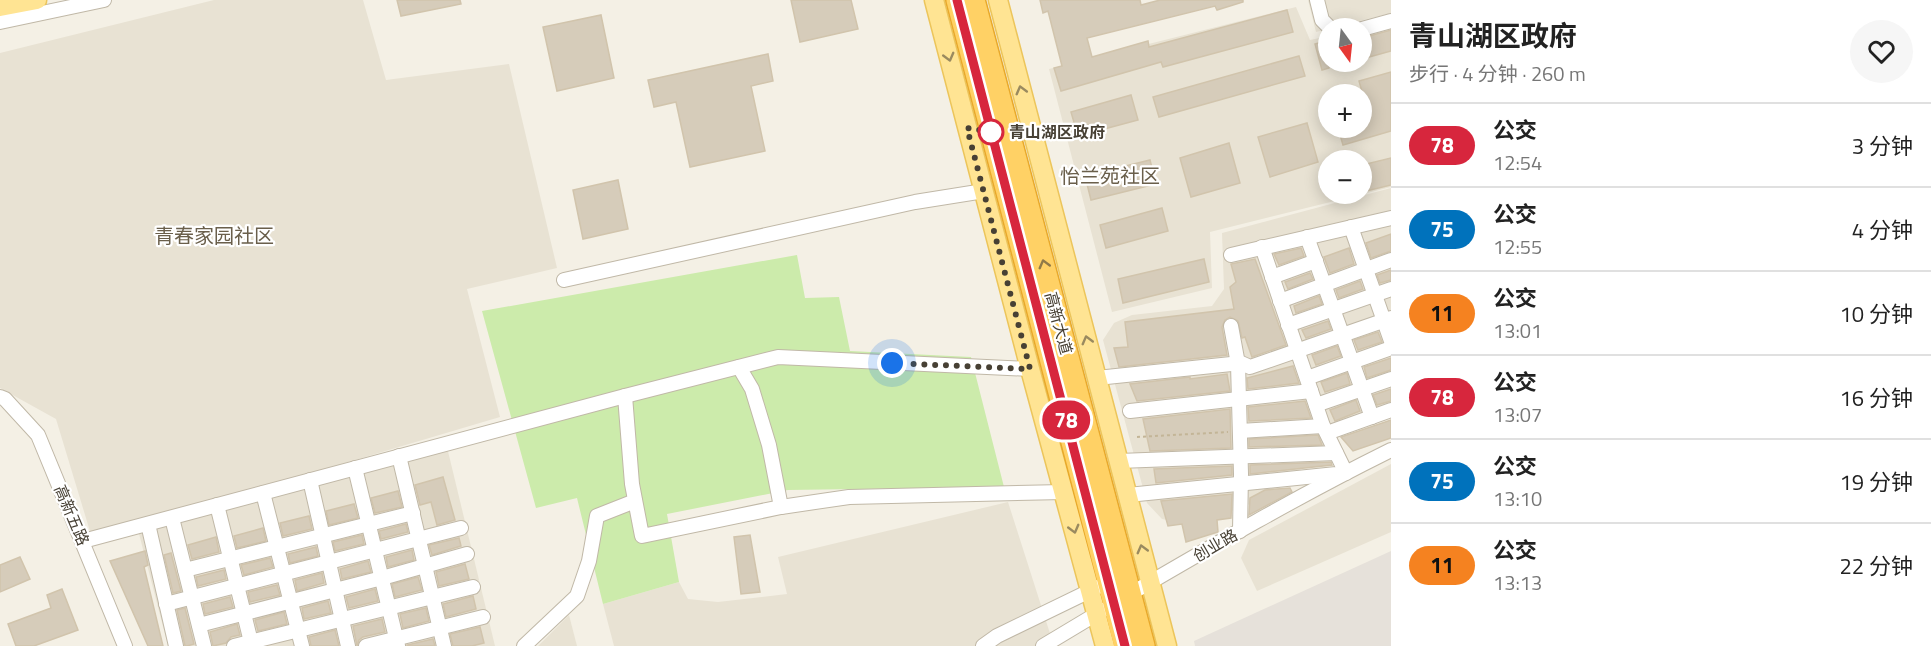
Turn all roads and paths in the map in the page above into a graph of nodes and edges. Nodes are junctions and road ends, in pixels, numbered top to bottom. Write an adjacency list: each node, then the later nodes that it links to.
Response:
1 (37, 0): 8 (main road)
2 (104, 0): 11 (street)
3 (934, 0): 13 (main road, one-way to 13)
4 (957, 0): 90 (highway, 高新大道)
5 (974, 0): 96 (highway, 高新大道, one-way to 5)
6 (998, 0): 40 (main road, one-way to 6)
7 (1317, 0): 9 (street)
8 (0, 7)
9 (1322, 18)
10 (1391, 21): 12 (street)
11 (0, 22)
12 (1372, 26)
13 (984, 191): 23 (street); 39 (main road)
14 (1391, 218): 15 (street)
15 (1351, 227): 16 (street); 21 (street)
16 (1307, 237): 17 (street); 20 (street)
17 (1262, 248): 18 (street); 22 (street)
18 (1231, 255)
19 (1391, 260): 21 (street)
20 (1316, 261): 22 (street); 24 (street)
21 (1366, 270): 24 (street); 26 (street)
22 (1272, 277): 27 (street)
23 (564, 280)
24 (1325, 285): 27 (street); 28 (street)
25 (1391, 289): 26 (street)
26 (1375, 295): 28 (street); 29 (street)
27 (1280, 301): 30 (street)
28 (1334, 309): 30 (street); 32 (street)
29 (1387, 320): 32 (street); 33 (street)
30 (1288, 325): 35 (street)
31 (1231, 326): 37 (street)
32 (1343, 335): 35 (street); 36 (street)
33 (1391, 341)
34 (1391, 348): 36 (street)
35 (1297, 351): 37 (street); 42 (street)
36 (1352, 362): 42 (street); 43 (street)
37 (1238, 364): 40 (street); 46 (street)
38 (739, 367): 39 (street); 44 (street); 68 (street)
39 (1030, 369): 63 (main road)
40 (1097, 378): 58 (main road)
41 (1391, 379): 43 (street)
42 (1309, 384): 46 (street); 47 (street)
43 (1362, 389): 47 (street); 50 (street)
44 (625, 396): 56 (street); 66 (street)
45 (0, 397): 77 (street, 高新五路)
46 (1239, 400): 49 (street); 52 (street)
47 (1316, 405): 51 (street)
48 (1391, 410): 50 (street)
49 (1130, 411)
50 (1372, 417): 51 (street)
51 (1325, 430): 52 (street); 55 (street)
52 (1240, 431): 53 (path); 57 (street)
53 (1137, 437)
54 (1391, 450): 60 (street, 创业路)
55 (1336, 453): 57 (street); 60 (street)
56 (399, 456): 59 (street); 69 (street)
57 (1241, 458): 58 (street); 62 (street)
58 (1119, 461): 65 (main road)
59 (355, 468): 61 (street); 72 (street)
60 (1346, 473): 62 (street); 74 (street, 创业路)
61 (309, 480): 64 (street); 75 (street)
62 (1241, 484): 65 (street); 74 (street)
63 (1064, 492): 68 (street); 90 (main road, one-way to 90)
64 (263, 493): 67 (street); 78 (street)
65 (1128, 495): 87 (main road, one-way to 65)
66 (635, 501): 68 (street); 114 (street)
67 (217, 505): 70 (street); 81 (street)
68 (781, 507)
69 (412, 513): 72 (street); 76 (street)
70 (172, 518): 71 (street); 84 (street)
71 (148, 524): 77 (street); 95 (street)
72 (368, 524): 75 (street); 79 (street)
73 (461, 528): 76 (street)
74 (1240, 531): 87 (street, 创业路)
75 (322, 536): 78 (street); 82 (street)
76 (418, 539): 79 (street); 83 (street)
77 (83, 541): 106 (street, 高新五路)
78 (277, 547): 81 (street); 85 (street)
79 (375, 550): 82 (street); 86 (street)
80 (467, 554): 83 (street)
81 (231, 558): 84 (street); 88 (street)
82 (328, 562): 85 (street); 91 (street)
83 (425, 567): 86 (street); 93 (street)
84 (185, 570): 92 (street)
85 (283, 573): 88 (street); 94 (street)
86 (382, 579): 91 (street); 97 (street)
87 (1150, 582): 96 (street, 创业路); 120 (main road)
88 (237, 585): 92 (street); 98 (street)
89 (473, 587): 93 (street)
90 (1099, 587): 96 (highway, 高新大道); 115 (street)
91 (335, 590): 94 (street); 100 (street)
92 (192, 597): 95 (street); 101 (street)
93 (432, 597): 97 (street); 102 (street)
94 (291, 602): 98 (street); 103 (street)
95 (166, 603): 107 (street)
96 (1114, 604): 116 (street, 创业路); 117 (main road); 118 (highway, 高新大道); 119 (highway, 高新大道)
97 (389, 608): 100 (street); 104 (street)
98 (244, 614): 101 (street); 105 (street)
99 (483, 617): 102 (street)
100 (342, 619): 103 (street); 111 (street)
101 (199, 625): 108 (street)
102 (440, 628): 104 (street); 113 (street)
103 (298, 630): 105 (street); 110 (street)
104 (397, 642): 112 (street)
105 (252, 644): 109 (street)
106 (125, 646)
107 (176, 646)
108 (204, 646)
109 (234, 646)
110 (302, 646)
111 (348, 646)
112 (366, 646)
113 (444, 646)
114 (524, 646)
115 (982, 646)
116 (1043, 646)
117 (1105, 646)
118 (1125, 646)
119 (1144, 646)
120 (1167, 646)

